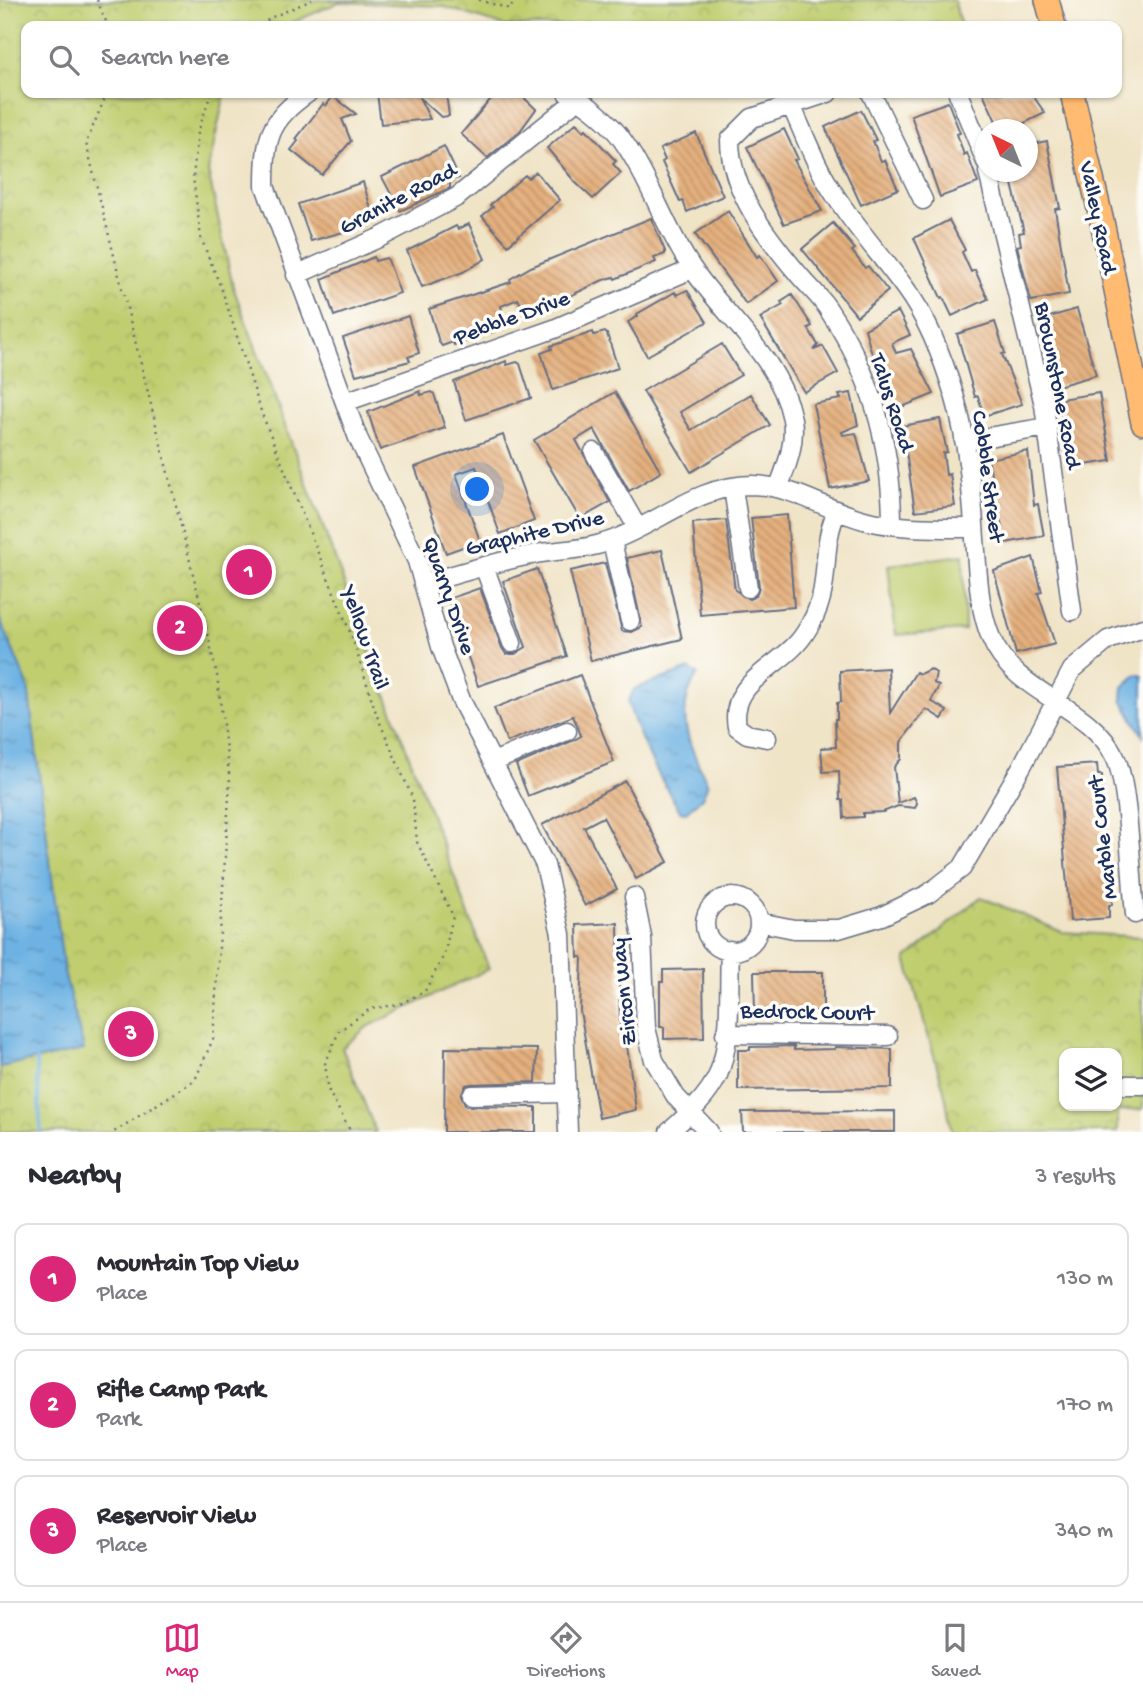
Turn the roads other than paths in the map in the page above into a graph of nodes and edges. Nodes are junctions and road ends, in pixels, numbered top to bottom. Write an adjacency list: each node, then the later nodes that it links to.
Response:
1 (1047, 0): 2 (main road)
2 (1053, 21)
3 (301, 98): 15 (street, Quarry Drive)
4 (571, 98): 15 (street, Granite Road)
5 (575, 98): 14 (street)
6 (813, 98): 10 (street)
7 (873, 98): 13 (street)
8 (960, 98): 11 (street)
9 (1073, 98): 17 (main road, Valley Road)
10 (791, 105): 19 (street, Cobble Street); 24 (street, Talus Road)
11 (975, 136)
12 (990, 182): 18 (street, Brownstone Road)
13 (923, 200)
14 (692, 269): 16 (street, Pebble Drive); 21 (street)
15 (296, 275): 16 (street, Quarry Drive)
16 (345, 402): 29 (street, Quarry Drive)
17 (1143, 423)
18 (1047, 427): 19 (street); 31 (street, Brownstone Road)
19 (964, 441): 26 (street, Cobble Street)
20 (594, 452): 25 (street)
21 (779, 486): 22 (street, Graphite Drive); 23 (street, Graphite Drive)
22 (733, 488): 25 (street, Graphite Drive); 30 (street)
23 (837, 511): 24 (street, Graphite Drive); 37 (street)
24 (892, 525): 26 (street, Graphite Drive)
25 (637, 527): 27 (street, Graphite Drive)
26 (974, 528): 35 (street, Cobble Street)
27 (612, 541): 28 (street, Graphite Drive); 32 (street)
28 (484, 566): 29 (street, Graphite Drive); 34 (street)
29 (423, 584): 38 (street, Quarry Drive)
30 (748, 588)
31 (1072, 611)
32 (630, 621)
33 (1143, 628): 35 (street)
34 (512, 643)
35 (1054, 701): 40 (street, Marble Court); 41 (street)
36 (567, 731): 38 (street)
37 (767, 738)
38 (493, 762): 47 (street, Quarry Drive)
39 (634, 897): 49 (street, Zircon Way)
40 (1135, 914)
41 (759, 922): 42 (street); 42 (street)
42 (730, 950): 43 (street)
43 (725, 1034): 44 (street, Bedrock Court); 49 (street)
44 (888, 1036)
45 (1122, 1085): 46 (street)
46 (1143, 1085)
47 (567, 1093): 48 (street); 50 (street, Quarry Drive)
48 (472, 1095)
49 (692, 1112): 51 (street); 52 (street, Zircon Way)
50 (568, 1132)
51 (669, 1132)
52 (709, 1132)

